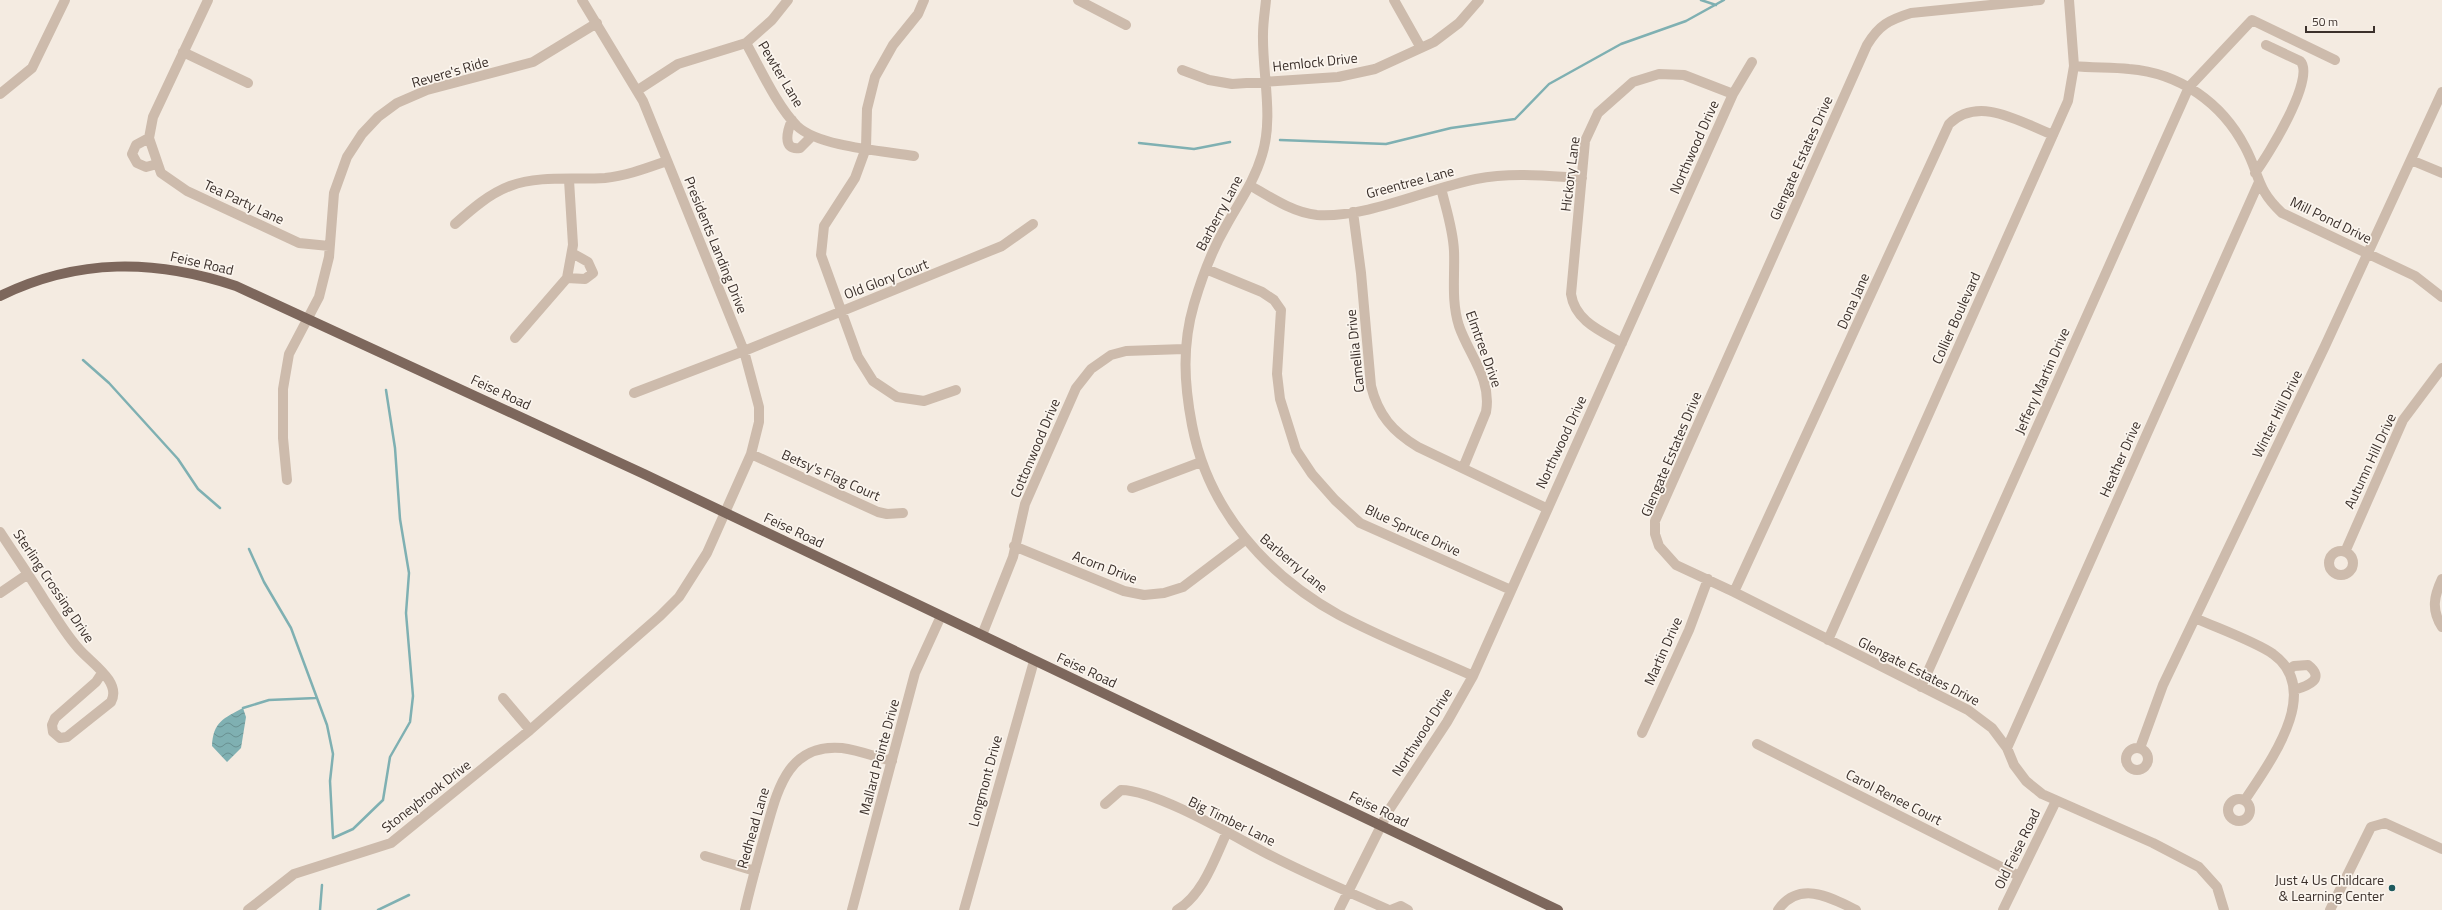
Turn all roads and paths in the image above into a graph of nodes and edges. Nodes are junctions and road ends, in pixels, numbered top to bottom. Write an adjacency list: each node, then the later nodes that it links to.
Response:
1 (64, 0): 27 (street)
2 (208, 0): 17 (street, Tea Party Lane)
3 (582, 0): 12 (street, Presidents Landing Drive)
4 (788, 0): 14 (street)
5 (924, 0): 33 (street)
6 (1078, 0): 13 (street)
7 (1266, 0): 22 (street, Barberry Lane)
8 (1394, 0): 16 (street)
9 (1479, 0): 16 (street, Hemlock Drive)
10 (2040, 0): 77 (street, Glengate Estates Drive)
11 (2069, 0): 20 (street, Collier Boulevard)
12 (597, 23): 25 (street, Presidents Landing Drive); 47 (street, Revere's Ride)
13 (1126, 25)
14 (746, 43): 25 (street); 29 (street, Pewter Lane)
15 (2266, 44): 40 (street, Heather Drive)
16 (1421, 48): 22 (street, Hemlock Drive)
17 (184, 52): 23 (street); 32 (street, Tea Party Lane)
18 (2335, 60): 24 (street, Jeffery Martin Drive)
19 (1752, 62): 28 (street, Northwood Drive)
20 (2074, 66): 24 (street, Mill Pond Drive); 31 (street, Collier Boulevard)
21 (1182, 70): 22 (street, Hemlock Drive)
22 (1265, 82): 42 (street, Barberry Lane)
23 (248, 83)
24 (2189, 87): 40 (street, Mill Pond Drive); 90 (street, Jeffery Martin Drive)
25 (638, 90): 36 (street, Presidents Landing Drive)
26 (2442, 92): 35 (street, Winter Hill Drive)
27 (0, 94)
28 (1733, 94): 39 (street, Hickory Lane); 57 (street, Northwood Drive)
29 (792, 120): 30 (street, Pewter Lane); 30 (street, Pewter Lane)
30 (812, 136): 33 (street, Pewter Lane)
31 (2053, 136): 79 (street, Dona Jane); 85 (street, Collier Boulevard)
32 (149, 138): 37 (street, Tea Party Lane); 37 (street)
33 (866, 148): 34 (street, Pewter Lane); 54 (street)
34 (914, 156)
35 (2411, 160): 38 (street); 49 (street, Winter Hill Drive)
36 (667, 161): 41 (street); 59 (street, Presidents Landing Drive)
37 (157, 164): 47 (street, Tea Party Lane)
38 (2442, 174)
39 (1582, 178): 43 (street, Greentree Lane); 57 (street, Hickory Lane)
40 (2257, 178): 49 (street, Mill Pond Drive); 96 (street, Heather Drive)
41 (570, 180): 45 (street); 48 (street)
42 (1250, 186): 44 (street, Greentree Lane); 50 (street, Barberry Lane)
43 (1441, 188): 44 (street, Greentree Lane); 65 (street, Elmtree Drive)
44 (1353, 212): 65 (street, Camellia Drive)
45 (455, 224)
46 (1033, 224): 54 (street, Old Glory Court)
47 (330, 246): 55 (street, Revere's Ride)
48 (572, 253): 51 (street); 51 (street)
49 (2368, 253): 53 (street, Mill Pond Drive); 82 (street, Winter Hill Drive)
50 (1206, 269): 58 (street, Barberry Lane); 78 (street, Blue Spruce Drive)
51 (567, 278): 56 (street)
52 (0, 296): 55 (main road, Feise Road)
53 (2442, 297)
54 (841, 311): 59 (street, Old Glory Court); 61 (street)
55 (308, 318): 66 (street, Revere's Ride); 69 (main road, Feise Road)
56 (515, 338)
57 (1622, 342): 68 (street, Northwood Drive)
58 (1184, 349): 64 (street, Barberry Lane); 73 (street, Cottonwood Drive)
59 (744, 351): 62 (street, Old Glory Court); 63 (street, Presidents Landing Drive)
60 (2442, 368): 74 (street, Autumn Hill Drive)
61 (956, 390)
62 (634, 393)
63 (750, 454): 69 (street, Presidents Landing Drive); 70 (street, Betsy's Flag Court)
64 (1201, 462): 67 (street); 72 (street, Barberry Lane)
65 (1463, 468): 68 (street, Camellia Drive)
66 (287, 480)
67 (1132, 488)
68 (1546, 508): 78 (street, Northwood Drive)
69 (725, 513): 81 (main road, Feise Road); 93 (street, Stoneybrook Drive)
70 (903, 513)
71 (0, 532): 75 (street, Sterling Crossing Drive)
72 (1245, 540): 73 (street, Acorn Drive); 89 (street, Barberry Lane)
73 (1014, 546): 84 (street, Cottonwood Drive)
74 (2345, 552)
75 (28, 574): 80 (street); 88 (street, Sterling Crossing Drive)
76 (2442, 579): 83 (street)
77 (1708, 580): 79 (street, Glengate Estates Drive); 94 (street, Martin Drive)
78 (1511, 590): 89 (street, Northwood Drive)
79 (1734, 592): 85 (street, Glengate Estates Drive)
80 (0, 593)
81 (941, 616): 84 (main road, Feise Road); 98 (street, Mallard Pointe Drive)
82 (2195, 618): 87 (street); 97 (street, Winter Hill Drive)
83 (2442, 627)
84 (982, 635): 86 (main road, Feise Road)
85 (1828, 640): 90 (street, Glengate Estates Drive)
86 (1034, 661): 102 (main road, Feise Road); 112 (street, Longmont Drive)
87 (2288, 670): 91 (street); 91 (street)
88 (102, 673): 88 (street, Sterling Crossing Drive)
89 (1473, 676): 102 (street, Northwood Drive)
90 (1921, 687): 96 (street, Glengate Estates Drive)
91 (2294, 690): 100 (street)
92 (503, 698): 93 (street)
93 (530, 730): 109 (street, Stoneybrook Drive)
94 (1642, 733)
95 (1757, 744): 107 (street, Carol Renee Court)
96 (2007, 748): 99 (street, Glengate Estates Drive)
97 (2140, 748)
98 (892, 761): 106 (street, Redhead Lane); 111 (street, Mallard Pointe Drive)
99 (2056, 800): 107 (street, Old Feise Road); 121 (street, Glengate Estates Drive)
100 (2245, 800)
101 (1105, 804): 103 (street, Big Timber Lane)
102 (1381, 826): 108 (street, Northwood Drive); 117 (main road, Feise Road)
103 (1227, 832): 108 (street, Big Timber Lane); 113 (street)
104 (2442, 849): 122 (street)
105 (705, 856): 106 (street)
106 (755, 871): 110 (street, Redhead Lane)
107 (2019, 876): 120 (street, Old Feise Road)
108 (1349, 892): 114 (street, Northwood Drive); 115 (street, Big Timber Lane)
109 (248, 910)
110 (745, 910)
111 (852, 910)
112 (964, 910)
113 (1177, 910)
114 (1339, 910)
115 (1390, 910): 116 (street)
116 (1408, 910)
117 (1558, 910)
118 (1778, 910): 119 (street)
119 (1856, 910)
120 (2004, 910)
121 (2224, 910)
122 (2330, 910)

